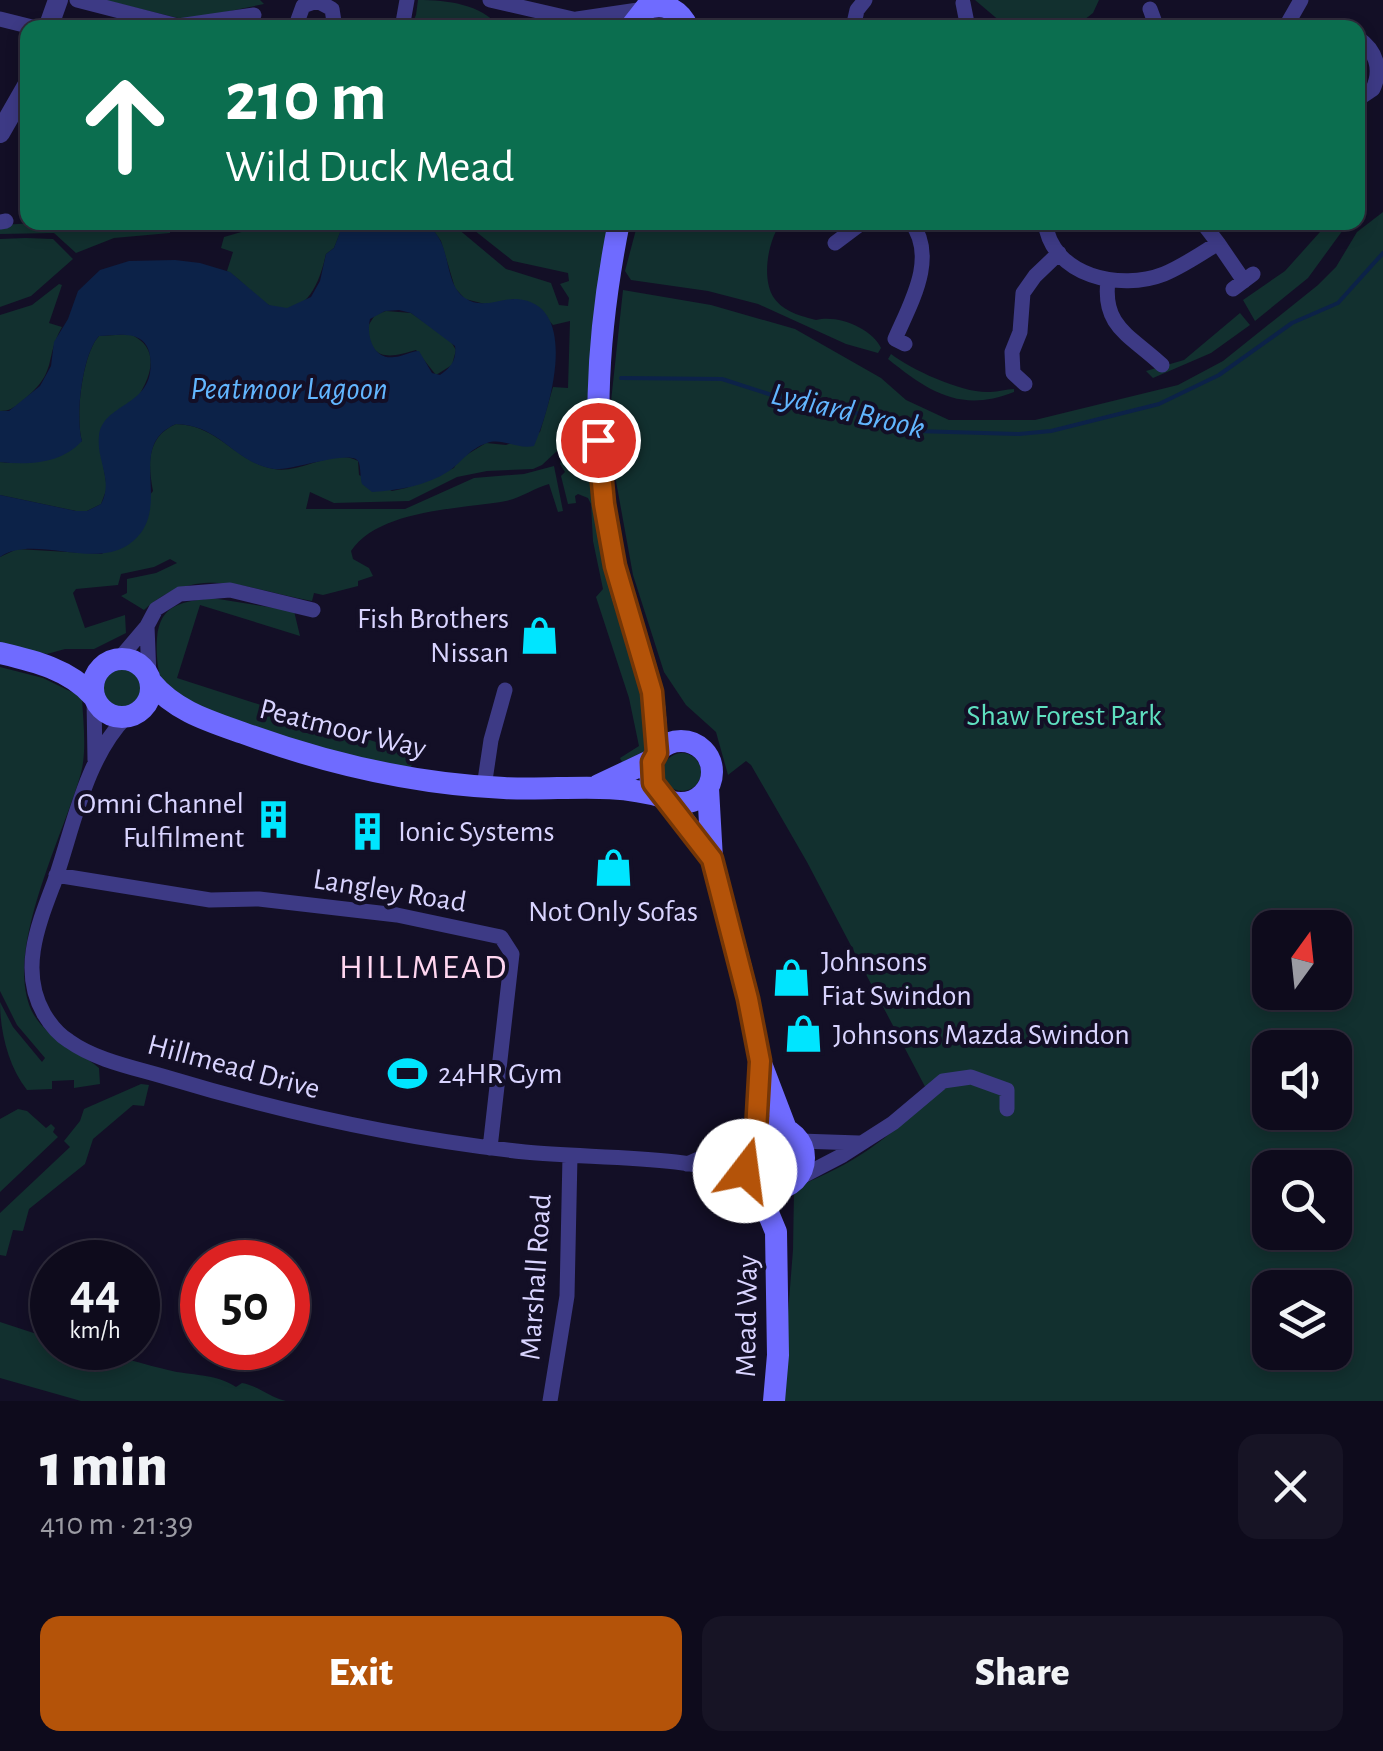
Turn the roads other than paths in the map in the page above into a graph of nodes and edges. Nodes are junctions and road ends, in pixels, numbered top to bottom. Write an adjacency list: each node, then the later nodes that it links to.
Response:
1 (78, 0): 11 (street)
2 (490, 0): 4 (street)
3 (321, 1): 13 (street); 14 (street)
4 (520, 3): 9 (street)
5 (963, 3): 15 (street)
6 (1150, 9): 16 (street)
7 (642, 12): 9 (street); 10 (main road)
8 (254, 15): 12 (street)
9 (573, 19)
10 (688, 19)
11 (155, 20)
12 (235, 20)
13 (298, 20)
14 (335, 20)
15 (966, 20)
16 (1158, 20)
17 (1365, 44): 18 (street)
18 (1365, 94)
19 (20, 98): 20 (street)
20 (0, 133)
21 (618, 230): 43 (main road)
22 (853, 230): 26 (street)
23 (915, 230): 31 (street)
24 (1048, 230): 28 (street)
25 (1208, 230): 27 (street)
26 (836, 243)
27 (1218, 243): 29 (street); 30 (street)
28 (1059, 253): 29 (street); 33 (street)
29 (1108, 280): 32 (street)
30 (1243, 282)
31 (894, 338)
32 (1152, 363)
33 (1012, 372): 34 (street); 35 (street)
34 (1026, 384)
35 (1000, 386)
36 (313, 610): 37 (street)
37 (147, 626): 39 (street); 41 (street)
38 (0, 653): 40 (main road)
39 (114, 660): 40 (main road); 41 (main road); 44 (main road)
40 (47, 664): 44 (main road)
41 (150, 680): 45 (main road); 46 (main road, Peatmoor Way)
42 (505, 690): 51 (street)
43 (652, 692): 47 (main road); 48 (main road)
44 (94, 698): 45 (main road); 49 (street, Hillmead Drive)
45 (131, 716): 46 (main road, Peatmoor Way); 49 (street, Hillmead Drive)
46 (195, 717): 51 (main road, Peatmoor Way)
47 (692, 743): 48 (main road); 52 (main road)
48 (655, 756): 50 (main road, Peatmoor Way); 53 (main road)
49 (95, 764): 55 (street, Hillmead Drive)
50 (599, 785): 51 (main road, Peatmoor Way); 53 (main road, Peatmoor Way)
51 (484, 787)
52 (708, 788): 53 (main road); 54 (main road)
53 (666, 798): 54 (main road)
54 (712, 859): 56 (main road)
55 (56, 876): 61 (street, Hillmead Drive); 61 (street, Langley Road)
56 (760, 1061): 58 (main road); 59 (main road)
57 (1006, 1109): 60 (street)
58 (753, 1134): 59 (main road); 63 (street, Hillmead Drive); 64 (main road)
59 (793, 1135): 60 (street); 65 (main road)
60 (859, 1143): 65 (street)
61 (490, 1148): 62 (street, Hillmead Drive)
62 (570, 1156): 63 (street, Hillmead Drive); 67 (street, Marshall Road)
63 (687, 1164): 64 (street, Hillmead Drive)
64 (753, 1182): 65 (main road); 66 (main road, Mead Way)
65 (793, 1182): 66 (main road, Mead Way)
66 (776, 1232): 68 (main road, Mead Way)
67 (550, 1401)
68 (774, 1401)

